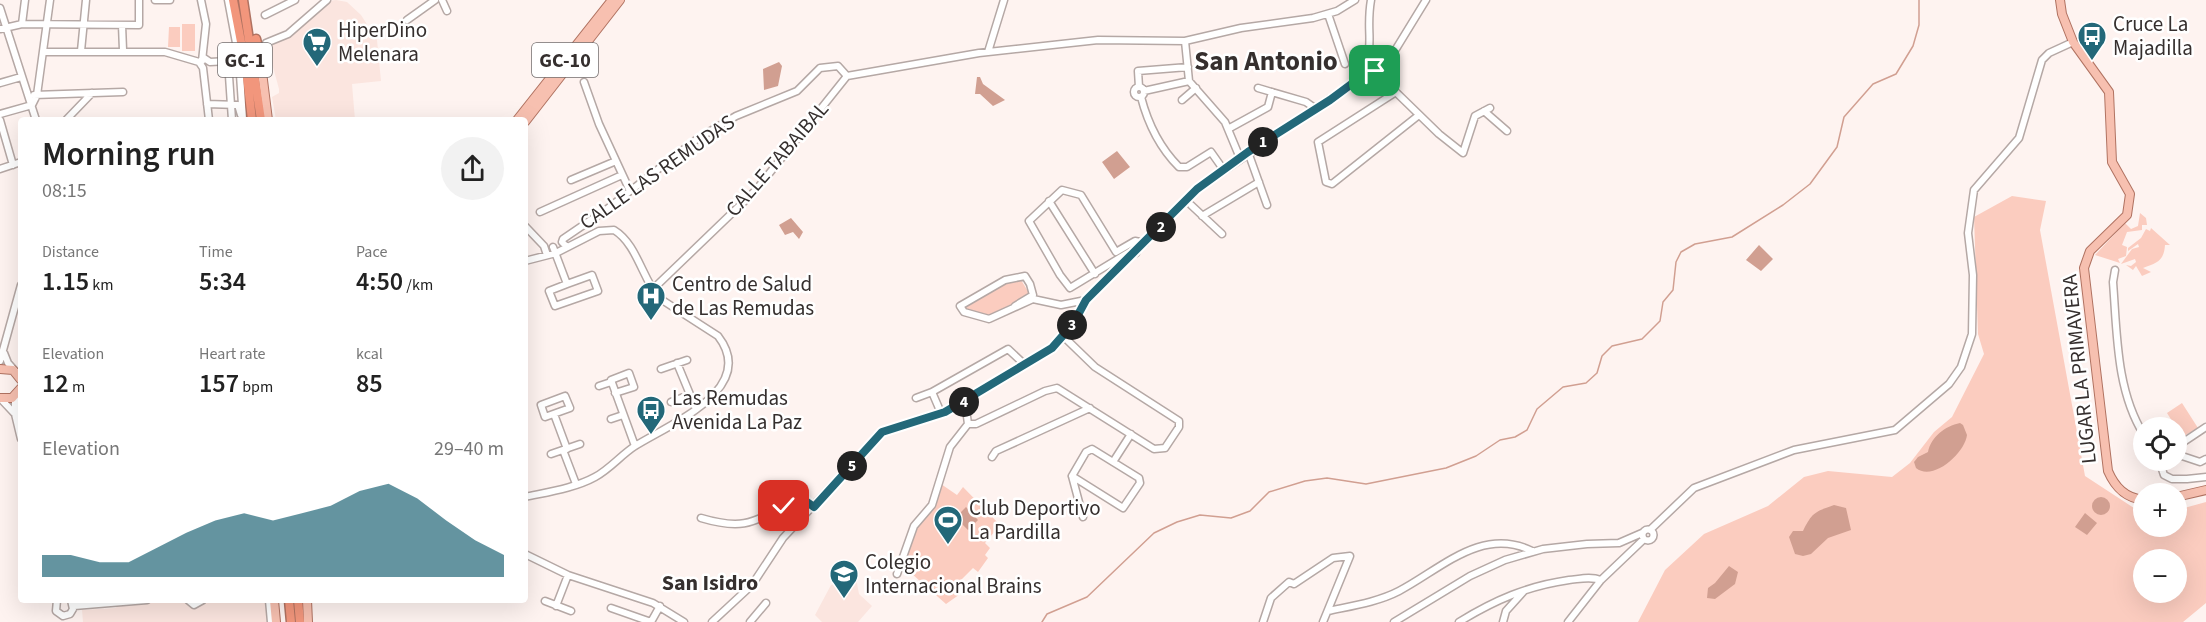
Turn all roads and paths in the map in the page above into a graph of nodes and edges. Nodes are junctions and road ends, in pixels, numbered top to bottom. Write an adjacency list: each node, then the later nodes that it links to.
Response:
1 (25, 0): 28 (street)
2 (51, 0): 29 (street)
3 (86, 0): 30 (street)
4 (140, 0): 31 (street)
5 (155, 0): 22 (street)
6 (201, 0): 42 (street)
7 (228, 0): 74 (street)
8 (233, 0): 75 (highway, GC-1)
9 (243, 0): 76 (highway, GC-1)
10 (248, 0): 33 (highway)
11 (295, 0): 26 (street)
12 (327, 0): 34 (street)
13 (435, 0): 27 (street)
14 (442, 0): 24 (street)
15 (612, 0): 78 (main road, GC-10)
16 (620, 0): 79 (main road, GC-10)
17 (1004, 0): 40 (street)
18 (1355, 0): 25 (street)
19 (1371, 0): 44 (street)
20 (1425, 0): 46 (street)
21 (2060, 0): 36 (main road, LUGAR LA PRIMAVERA)
22 (171, 1)
23 (0, 8): 32 (street)
24 (447, 11)
25 (1328, 14): 35 (street); 43 (street)
26 (265, 15)
27 (407, 20)
28 (22, 24): 29 (street); 32 (street)
29 (47, 24): 30 (street); 39 (street)
30 (83, 24): 31 (street); 38 (street)
31 (122, 25): 37 (street)
32 (3, 28): 48 (street)
33 (255, 34): 34 (street); 41 (highway)
34 (274, 40): 41 (street)
35 (1185, 41): 40 (street); 45 (street)
36 (2073, 42): 171 (main road, LUGAR LA PRIMAVERA); 175 (street)
37 (123, 50): 38 (street); 42 (street)
38 (81, 51): 39 (street)
39 (44, 52): 61 (street)
40 (988, 52): 47 (street)
41 (260, 56): 77 (main road)
42 (204, 63): 63 (street); 64 (street)
43 (1345, 64)
44 (1367, 64): 46 (street); 52 (street)
45 (1188, 67): 49 (street); 55 (street)
46 (1378, 73): 52 (street); 59 (street)
47 (847, 75): 96 (street, CALLE LAS REMUDAS); 117 (street, CALLE TABAIBAL)
48 (21, 77): 51 (street); 56 (street)
49 (1189, 81): 53 (street); 55 (street)
50 (584, 82): 87 (street)
51 (0, 83)
52 (1350, 85): 66 (street)
53 (1196, 88): 62 (street); 81 (street)
54 (1258, 88): 58 (street)
55 (1141, 91): 91 (street)
56 (26, 92): 61 (street); 65 (street)
57 (123, 92): 60 (street)
58 (1272, 92): 66 (street); 81 (street)
59 (1396, 92): 68 (street); 68 (street)
60 (93, 93): 61 (street); 70 (street)
61 (37, 95): 65 (street)
62 (1182, 100)
63 (207, 104): 64 (street); 71 (street)
64 (234, 104): 72 (street); 73 (street)
65 (32, 105): 67 (street); 69 (street)
66 (1316, 109): 85 (street)
67 (0, 114)
68 (1419, 115): 82 (street)
69 (35, 117)
70 (69, 117)
71 (208, 117)
72 (232, 117)
73 (240, 117)
74 (242, 117)
75 (252, 117)
76 (261, 117)
77 (269, 117)
78 (519, 117)
79 (528, 118)
80 (0, 120): 83 (street)
81 (1228, 129): 86 (street)
82 (1507, 131)
83 (8, 145): 84 (street); 89 (street)
84 (0, 148)
85 (1248, 152): 86 (street); 94 (street)
86 (1240, 158): 91 (street)
87 (616, 161): 92 (street); 93 (street)
88 (18, 163): 89 (street)
89 (13, 165): 90 (street)
90 (0, 169)
91 (1223, 169): 95 (street)
92 (622, 175): 96 (street); 101 (street)
93 (571, 180)
94 (1259, 182): 99 (street); 102 (street)
95 (1197, 189): 98 (street); 100 (street)
96 (630, 191): 106 (street, CALLE LAS REMUDAS)
97 (1049, 201): 111 (street); 114 (street); 114 (street)
98 (1191, 205): 100 (street); 102 (street)
99 (1267, 205)
100 (1180, 207): 105 (street)
101 (540, 212)
102 (1202, 216): 104 (street)
103 (528, 229): 107 (street)
104 (1222, 234)
105 (1145, 243): 109 (street); 111 (street)
106 (564, 245): 108 (street, CALLE LAS REMUDAS); 117 (street)
107 (544, 246): 108 (street); 110 (street)
108 (555, 250): 110 (street, CALLE LAS REMUDAS); 116 (street)
109 (1136, 253): 111 (street); 119 (street)
110 (547, 255): 112 (street, CALLE LAS REMUDAS)
111 (1117, 255): 114 (street)
112 (528, 260)
113 (2115, 270): 149 (street)
114 (1095, 274)
115 (1030, 284): 120 (street); 121 (street); 121 (street)
116 (567, 285): 116 (street)
117 (652, 290): 144 (street)
118 (18, 296): 123 (street)
119 (1086, 300): 120 (street); 122 (street)
120 (1053, 303): 121 (street)
121 (1015, 306)
122 (1063, 336): 127 (street); 154 (street)
123 (3, 348): 125 (street); 130 (street)
124 (687, 360): 126 (street)
125 (0, 361)
126 (677, 363): 129 (street); 137 (street)
127 (1025, 365): 135 (street); 141 (street)
128 (0, 369): 131 (main road)
129 (661, 369)
130 (18, 371)
131 (18, 372)
132 (611, 382): 133 (street); 136 (street); 136 (street)
133 (599, 386)
134 (18, 392): 138 (main road)
135 (932, 392): 140 (street); 145 (street)
136 (615, 393): 148 (street)
137 (689, 395): 142 (street); 144 (street)
138 (0, 398): 146 (street)
139 (18, 398): 146 (street)
140 (916, 398)
141 (965, 401): 145 (street); 151 (street)
142 (671, 402)
143 (1090, 408): 151 (street); 154 (street); 160 (street)
144 (696, 409): 157 (street)
145 (940, 413): 172 (street)
146 (15, 414): 152 (street)
147 (554, 414): 147 (street); 158 (street)
148 (623, 415): 150 (street); 157 (street)
149 (2134, 417)
150 (611, 419)
151 (968, 424): 178 (street)
152 (18, 426)
153 (2206, 427): 155 (street)
154 (1131, 434): 163 (street)
155 (2187, 440)
156 (580, 444): 158 (street)
157 (635, 446): 167 (street)
158 (565, 449): 159 (street); 167 (street)
159 (551, 454)
160 (992, 457)
161 (2187, 458): 162 (street)
162 (2206, 459)
163 (1113, 462): 165 (street); 165 (street)
164 (2162, 471): 166 (street)
165 (1072, 477): 174 (street)
166 (2206, 477)
167 (576, 484): 170 (street)
168 (2206, 490): 169 (main road)
169 (2187, 494)
170 (528, 496)
171 (2133, 498)
172 (814, 507): 173 (street); 205 (street)
173 (701, 518)
174 (1083, 518)
175 (1643, 536): 176 (street); 180 (street)
176 (1533, 552): 197 (street); 209 (street)
177 (528, 555): 179 (street)
178 (897, 574)
179 (568, 575): 192 (street); 193 (street)
180 (1601, 580): 181 (street); 212 (street)
181 (1527, 589): 182 (street); 196 (street)
182 (1495, 600): 196 (street); 210 (street)
183 (545, 601): 192 (street)
184 (56, 603): 185 (street)
185 (72, 603)
186 (269, 603): 198 (street)
187 (274, 603): 199 (main road)
188 (289, 603): 200 (highway)
189 (298, 603): 201 (highway)
190 (307, 603): 202 (main road)
191 (765, 603): 206 (street)
192 (556, 606): 195 (street)
193 (660, 606): 203 (street); 204 (street)
194 (611, 608): 203 (street)
195 (571, 610)
196 (1506, 610): 211 (street)
197 (1328, 611): 207 (street); 208 (street)
198 (271, 622)
199 (276, 622)
200 (291, 622)
201 (300, 622)
202 (308, 622)
203 (651, 622)
204 (684, 622)
205 (712, 622)
206 (750, 622)
207 (1263, 622)
208 (1323, 622)
209 (1394, 622)
210 (1459, 622)
211 (1503, 622)
212 (1568, 622)

